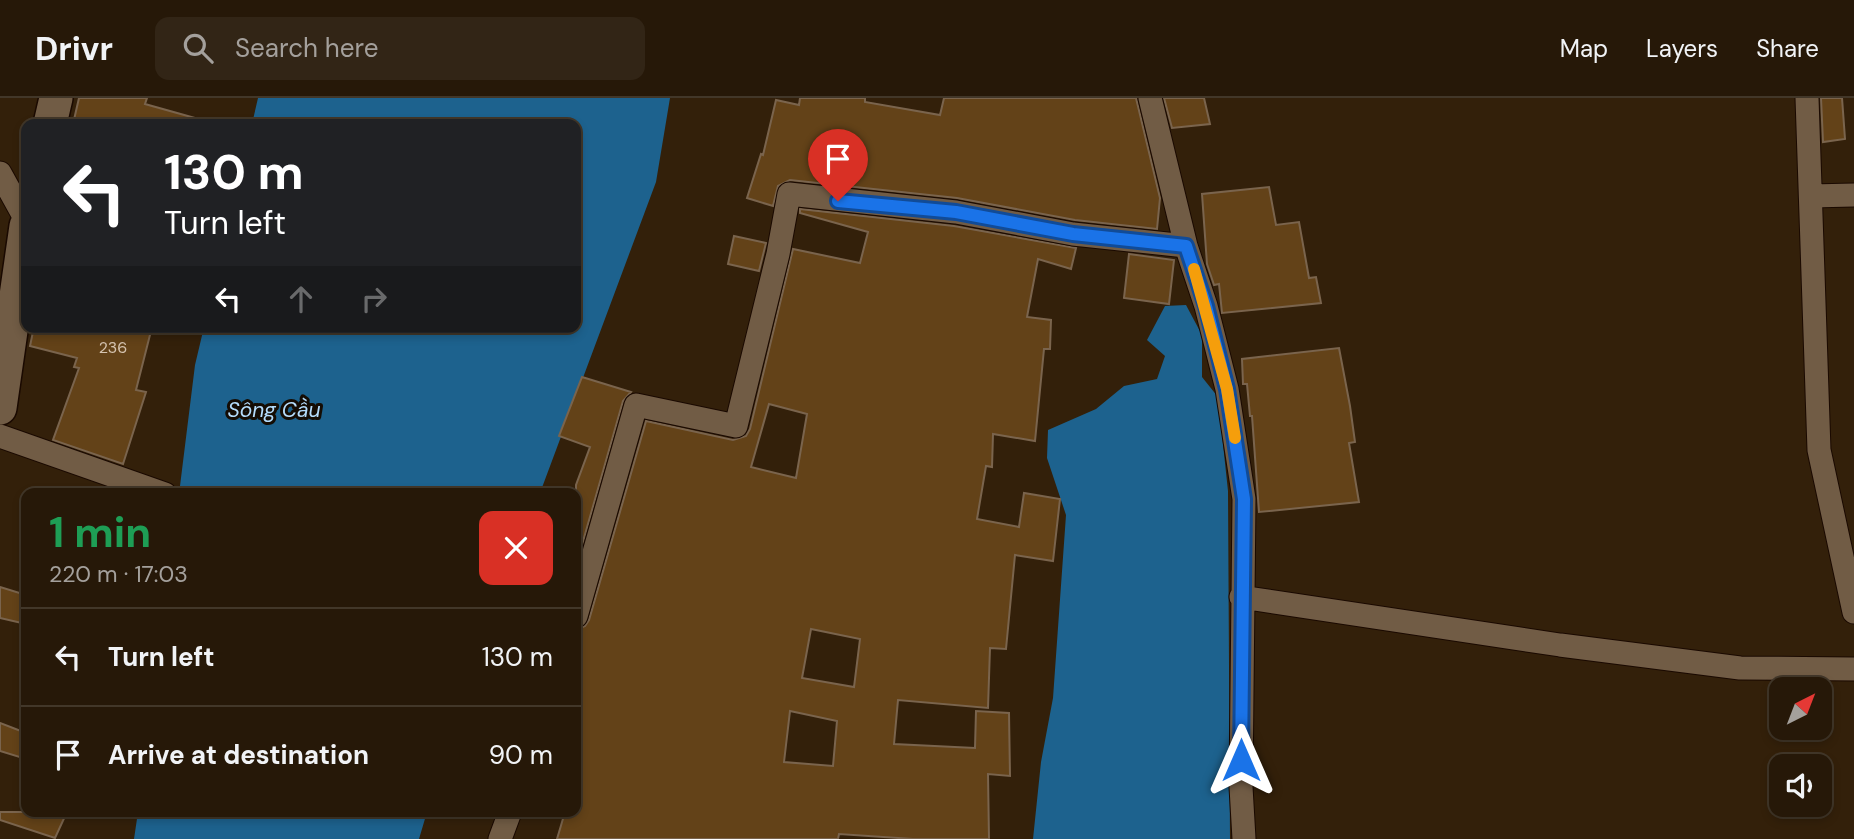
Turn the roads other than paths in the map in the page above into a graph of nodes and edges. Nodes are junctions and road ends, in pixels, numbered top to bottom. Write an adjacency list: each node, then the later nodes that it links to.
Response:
1 (56, 98): 4 (main road)
2 (1150, 98): 9 (street)
3 (1807, 98): 7 (street)
4 (51, 119)
5 (0, 173): 8 (street)
6 (1854, 195): 7 (street)
7 (1811, 196): 16 (street)
8 (21, 211)
9 (1186, 246): 14 (street); 15 (street)
10 (21, 261): 11 (main road)
11 (0, 408)
12 (0, 436): 13 (street)
13 (148, 488)
14 (1241, 597): 17 (street); 20 (street)
15 (581, 598)
16 (1854, 612)
17 (1854, 670)
18 (508, 817): 19 (street)
19 (500, 839)
20 (1244, 839)

